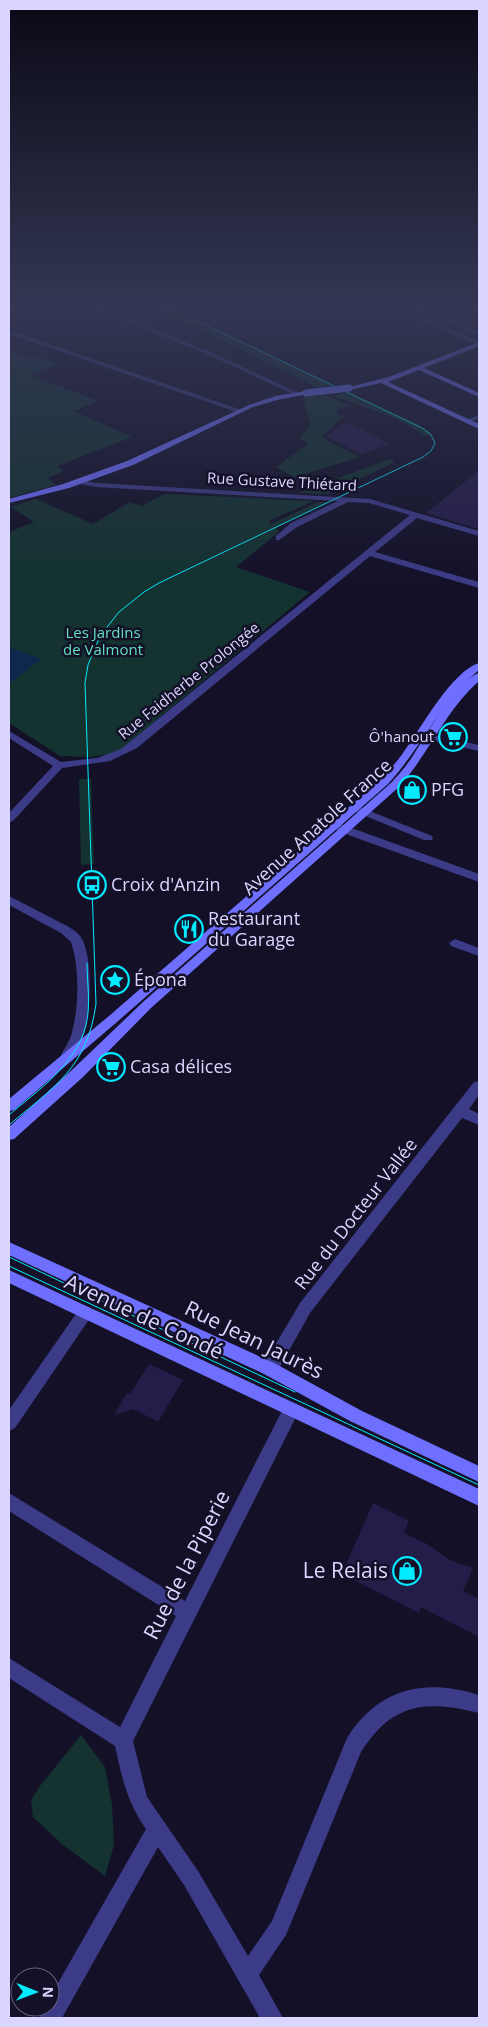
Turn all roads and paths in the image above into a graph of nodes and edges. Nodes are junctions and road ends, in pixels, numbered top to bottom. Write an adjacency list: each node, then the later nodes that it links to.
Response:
1 (203, 399): 4 (street)
2 (276, 399): 4 (main road)
3 (418, 399): 6 (main road)
4 (239, 411): 8 (main road)
5 (479, 417): 6 (street)
6 (466, 421): 7 (main road)
7 (479, 427)
8 (79, 481): 9 (street, Rue Gustave Thiétard); 10 (main road)
9 (347, 500): 11 (street, Rue Gustave Thiétard); 13 (street)
10 (9, 501)
11 (415, 515): 12 (street, Rue Gustave Thiétard); 14 (street, Rue Faidherbe Prolongée)
12 (479, 534)
13 (279, 538)
14 (368, 553): 15 (street); 21 (street, Rue Faidherbe Prolongée)
15 (479, 585)
16 (479, 666): 19 (main road, Avenue Anatole France)
17 (479, 676): 19 (main road, Avenue Anatole France)
18 (9, 734): 21 (street)
19 (425, 736): 20 (street); 22 (main road, Avenue Anatole France)
20 (479, 748)
21 (59, 765): 23 (street)
22 (360, 810): 24 (main road, Avenue Anatole France); 25 (street)
23 (9, 818)
24 (340, 827): 26 (street); 30 (main road, Avenue Anatole France); 35 (main road, Avenue Anatole France)
25 (428, 838)
26 (479, 878)
27 (9, 900): 30 (street)
28 (455, 943): 29 (street)
29 (479, 952)
30 (66, 1057): 32 (main road, Avenue Anatole France)
31 (479, 1086): 33 (street, Rue du Docteur Vallée)
32 (9, 1106)
33 (461, 1111): 34 (street); 39 (street, Rue du Docteur Vallée)
34 (479, 1120)
35 (9, 1135)
36 (9, 1248): 39 (main road, Rue Jean Jaurès)
37 (9, 1276): 38 (main road, Avenue de Condé)
38 (85, 1313): 40 (main road, Avenue de Condé); 41 (street)
39 (270, 1370): 42 (main road, Rue Jean Jaurès)
40 (291, 1410): 43 (main road, Avenue de Condé); 45 (street, Rue de la Piperie)
41 (9, 1423)
42 (479, 1474)
43 (479, 1498)
44 (9, 1501): 45 (street)
45 (188, 1612): 48 (street, Rue de la Piperie)
46 (9, 1666): 48 (street)
47 (479, 1704): 50 (street)
48 (123, 1740): 49 (street)
49 (157, 1829): 50 (street); 51 (street)
50 (247, 1975): 52 (street)
51 (50, 2018)
52 (272, 2018)

